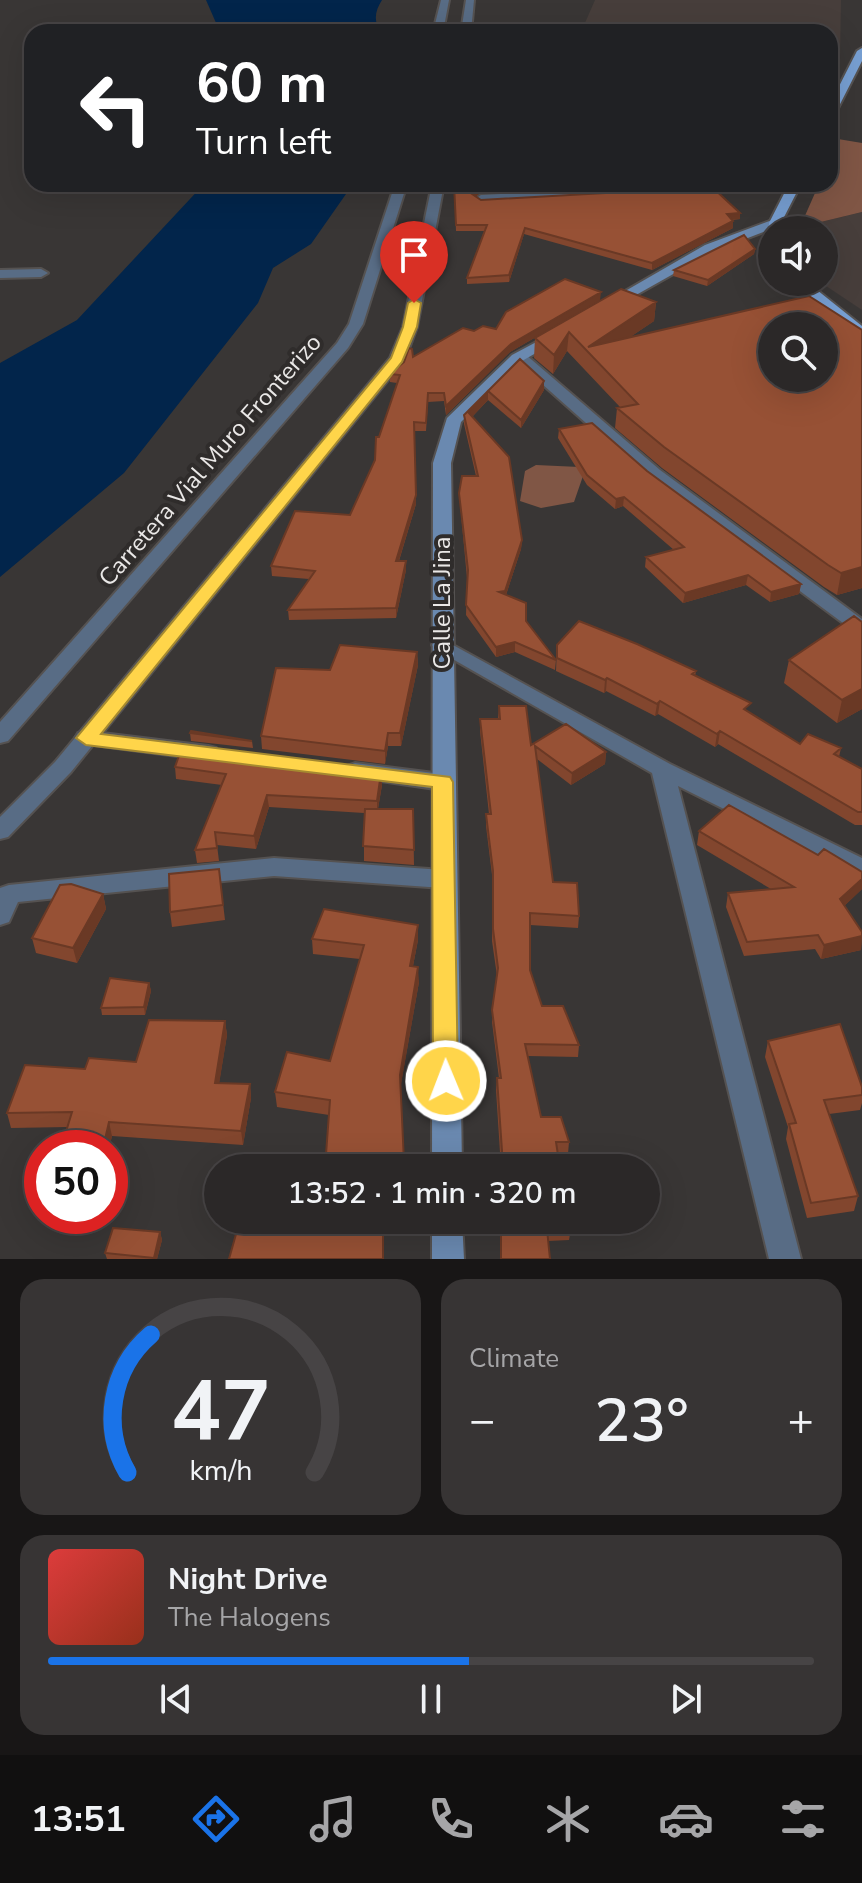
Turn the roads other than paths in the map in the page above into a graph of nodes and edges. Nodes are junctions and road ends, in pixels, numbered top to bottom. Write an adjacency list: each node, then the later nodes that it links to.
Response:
1 (445, 0): 3 (street)
2 (470, 0): 4 (street)
3 (440, 24)
4 (467, 24)
5 (862, 51): 6 (main road)
6 (838, 98)
7 (398, 192): 21 (street, Carretera Vial Muro Fronterizo)
8 (436, 192): 22 (street)
9 (607, 192): 11 (street)
10 (791, 192): 12 (main road)
11 (481, 199)
12 (780, 216)
13 (758, 230): 18 (main road, Calle La Jina)
14 (41, 273): 15 (street)
15 (0, 274)
16 (816, 296): 17 (main road)
17 (862, 333)
18 (520, 357): 19 (street); 20 (main road, Calle La Jina)
19 (862, 628)
20 (442, 645): 25 (street); 26 (main road, Calle La Jina)
21 (0, 736)
22 (86, 738): 23 (street); 27 (street)
23 (226, 755)
24 (334, 768): 26 (street)
25 (662, 769): 28 (street); 34 (street)
26 (442, 782): 29 (main road, Calle La Jina)
27 (0, 831)
28 (862, 869)
29 (443, 879): 30 (street); 31 (main road, Calle La Jina)
30 (4, 904)
31 (447, 1154)
32 (447, 1234): 33 (main road)
33 (448, 1259)
34 (785, 1259)

